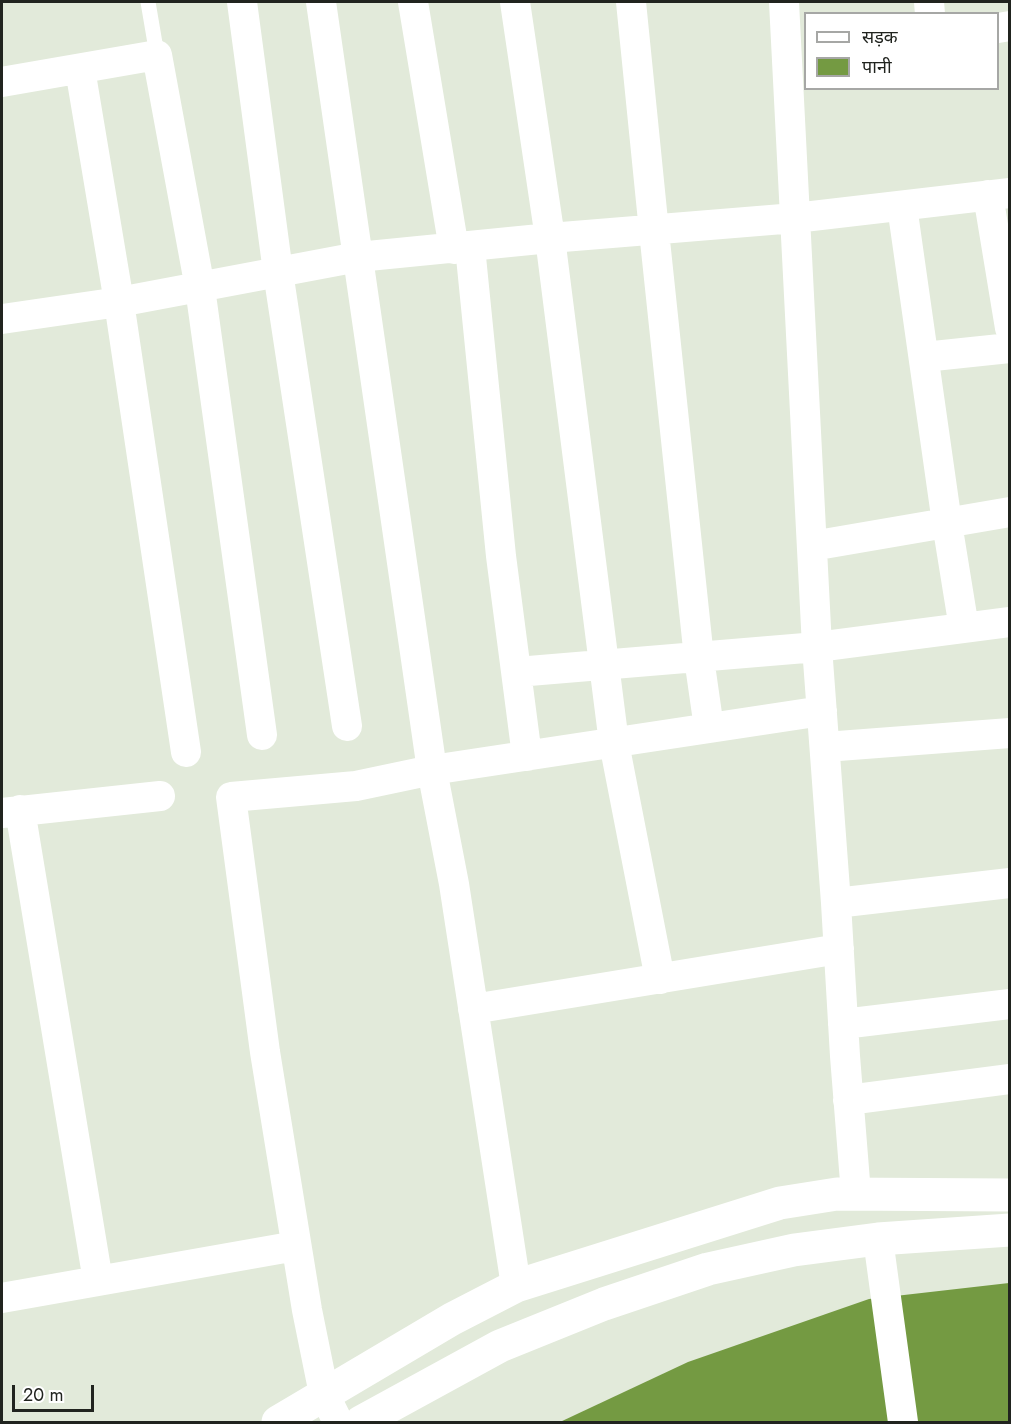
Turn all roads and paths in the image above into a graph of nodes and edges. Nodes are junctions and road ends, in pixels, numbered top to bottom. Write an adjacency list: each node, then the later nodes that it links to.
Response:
1 (148, 2): 9 (lane)
2 (242, 2): 19 (street)
3 (321, 2): 18 (street)
4 (413, 2): 17 (street)
5 (516, 2): 16 (street)
6 (631, 2): 15 (street)
7 (784, 2): 8 (street)
8 (797, 55): 14 (street)
9 (157, 56): 10 (street); 20 (street)
10 (80, 69): 11 (street); 21 (street)
11 (2, 82)
12 (999, 194): 13 (street); 23 (street)
13 (902, 206): 14 (street); 25 (street)
14 (795, 218): 15 (street); 28 (street)
15 (654, 231): 16 (street); 32 (street)
16 (550, 238): 17 (street); 33 (street)
17 (462, 248): 18 (street); 34 (street)
18 (358, 257): 19 (street); 44 (street)
19 (278, 272): 20 (street); 36 (street)
20 (200, 288): 21 (street); 39 (street)
21 (119, 302): 22 (street); 42 (street)
22 (2, 319)
23 (1010, 328)
24 (1010, 348): 25 (street)
25 (924, 357): 27 (street)
26 (1010, 512): 27 (street)
27 (947, 523): 28 (street); 30 (street)
28 (812, 546): 31 (street)
29 (1010, 622): 30 (street)
30 (964, 628): 31 (street)
31 (817, 647): 32 (street); 35 (street)
32 (699, 658): 33 (street); 37 (street)
33 (605, 665): 34 (street); 40 (street)
34 (517, 672): 43 (street)
35 (822, 711): 37 (street); 41 (street)
36 (347, 726)
37 (709, 728): 40 (street)
38 (1010, 733): 41 (street)
39 (262, 735)
40 (614, 743): 43 (street); 50 (street)
41 (825, 747): 48 (street)
42 (186, 752)
43 (526, 756): 44 (street)
44 (432, 770): 52 (street); 60 (street)
45 (160, 796): 46 (street)
46 (10, 811): 61 (street)
47 (1010, 883): 48 (street)
48 (836, 903): 49 (street)
49 (839, 949): 50 (street); 53 (street)
50 (660, 979): 52 (street)
51 (1010, 1004): 53 (street)
52 (474, 1009): 62 (street)
53 (843, 1024): 55 (street)
54 (1010, 1079): 55 (street)
55 (848, 1100): 56 (street)
56 (856, 1194): 57 (street); 62 (street)
57 (1010, 1195)
58 (1010, 1230): 59 (street)
59 (878, 1239): 67 (street); 68 (street)
60 (296, 1246): 61 (street); 64 (street)
61 (98, 1281): 63 (street)
62 (516, 1286): 64 (street)
63 (2, 1298)
64 (324, 1394): 65 (street); 66 (street)
65 (278, 1422)
66 (338, 1422)
67 (361, 1422)
68 (903, 1422)

